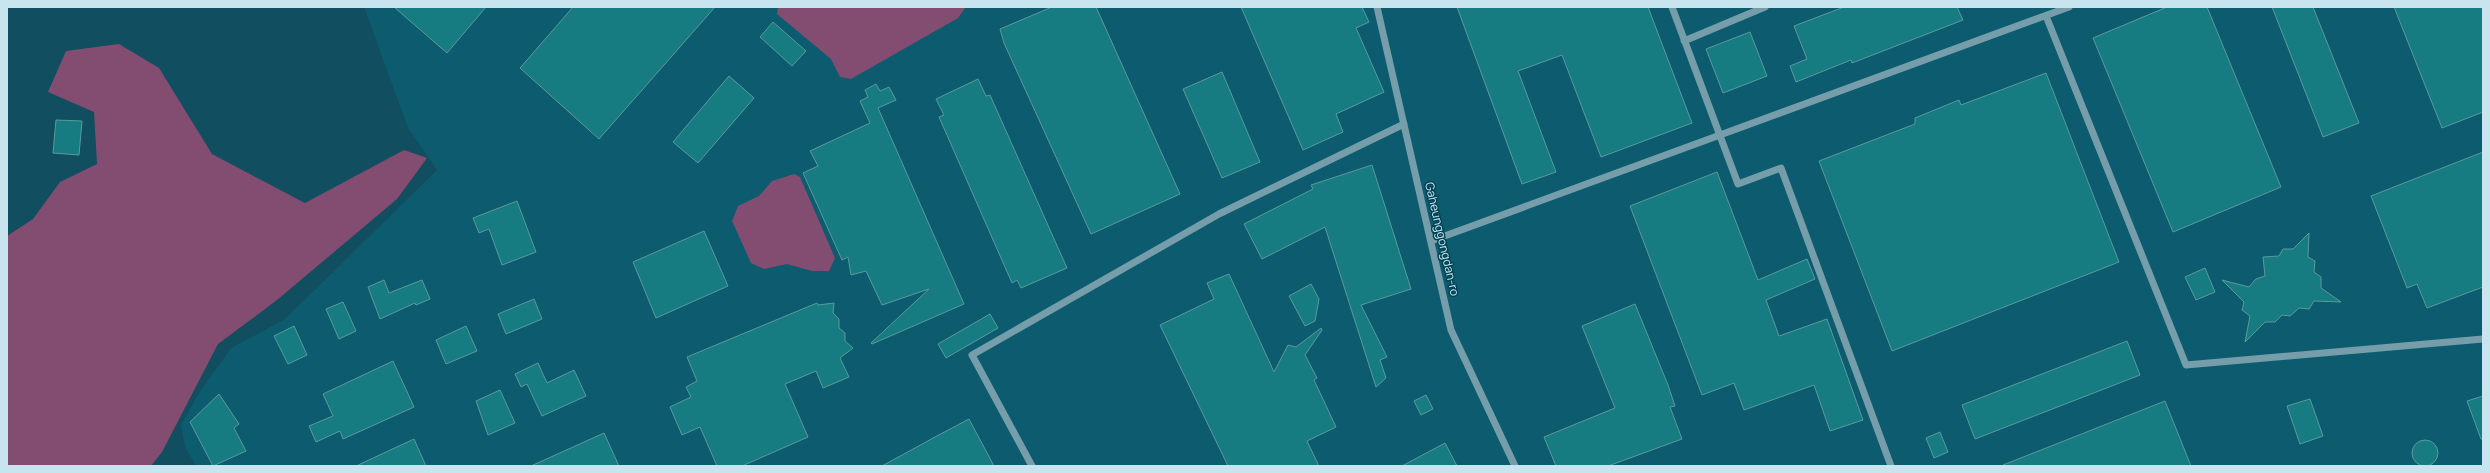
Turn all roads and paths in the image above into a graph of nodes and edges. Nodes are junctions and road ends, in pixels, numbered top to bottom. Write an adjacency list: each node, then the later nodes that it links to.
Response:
1 (1377, 7): 7 (street, Gaheunggongdan-ro)
2 (1672, 7): 6 (street)
3 (1765, 7): 6 (street)
4 (2069, 7): 5 (street)
5 (2046, 16): 8 (street); 10 (street)
6 (1684, 41): 8 (street)
7 (1404, 124): 9 (street, Gaheunggongdan-ro); 11 (street)
8 (1720, 135): 9 (street); 13 (street)
9 (1431, 241): 12 (street, Gaheunggongdan-ro)
10 (2483, 339)
11 (1032, 466)
12 (1515, 466)
13 (1891, 466)

